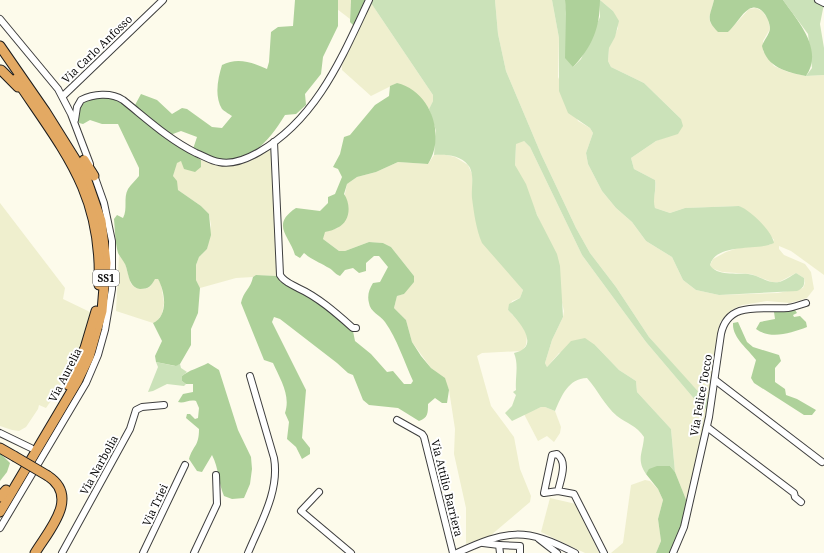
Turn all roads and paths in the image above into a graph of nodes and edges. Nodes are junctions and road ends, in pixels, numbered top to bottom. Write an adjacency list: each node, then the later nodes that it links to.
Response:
1 (163, 0): 10 (street, Via Carlo Anfosso)
2 (369, 0): 13 (street)
3 (818, 0): 4 (street)
4 (824, 3)
5 (0, 19): 10 (street)
6 (0, 40): 14 (highway)
7 (0, 46): 32 (highway, Via Aurelia / SS1)
8 (0, 57): 11 (highway, Via Aurelia / SS1)
9 (0, 70): 11 (highway)
10 (62, 96): 12 (street)
11 (29, 99): 24 (highway, Via Aurelia / SS1)
12 (75, 122): 13 (street); 14 (street)
13 (274, 142): 16 (street)
14 (94, 176): 33 (street)
15 (806, 303): 18 (street, Via Felice Tocco)
16 (356, 328)
17 (250, 376): 41 (street)
18 (715, 380): 21 (street, Via Felice Tocco); 25 (street)
19 (164, 405): 38 (street, Via Narbolia)
20 (397, 420): 43 (street, Via Attilio Barriera)
21 (707, 427): 31 (street); 50 (street, Via Felice Tocco)
22 (0, 432): 24 (street)
23 (0, 448): 37 (highway, bridge)
24 (31, 448): 30 (highway, Via Aurelia / SS1)
25 (822, 462)
26 (185, 465): 39 (street, Via Triei)
27 (216, 475): 40 (street)
28 (558, 491): 28 (street); 49 (street)
29 (318, 492): 42 (street)
30 (1, 495)
31 (801, 502)
32 (0, 512)
33 (0, 528)
34 (535, 535): 35 (street); 47 (street); 48 (street)
35 (479, 543): 36 (street); 44 (street)
36 (499, 544): 45 (street); 46 (street)
37 (36, 553)
38 (62, 553)
39 (143, 553)
40 (194, 553)
41 (248, 553)
42 (351, 553)
43 (453, 553)
44 (457, 553)
45 (500, 553)
46 (520, 553)
47 (557, 553)
48 (575, 553)
49 (604, 553)
50 (674, 553)

